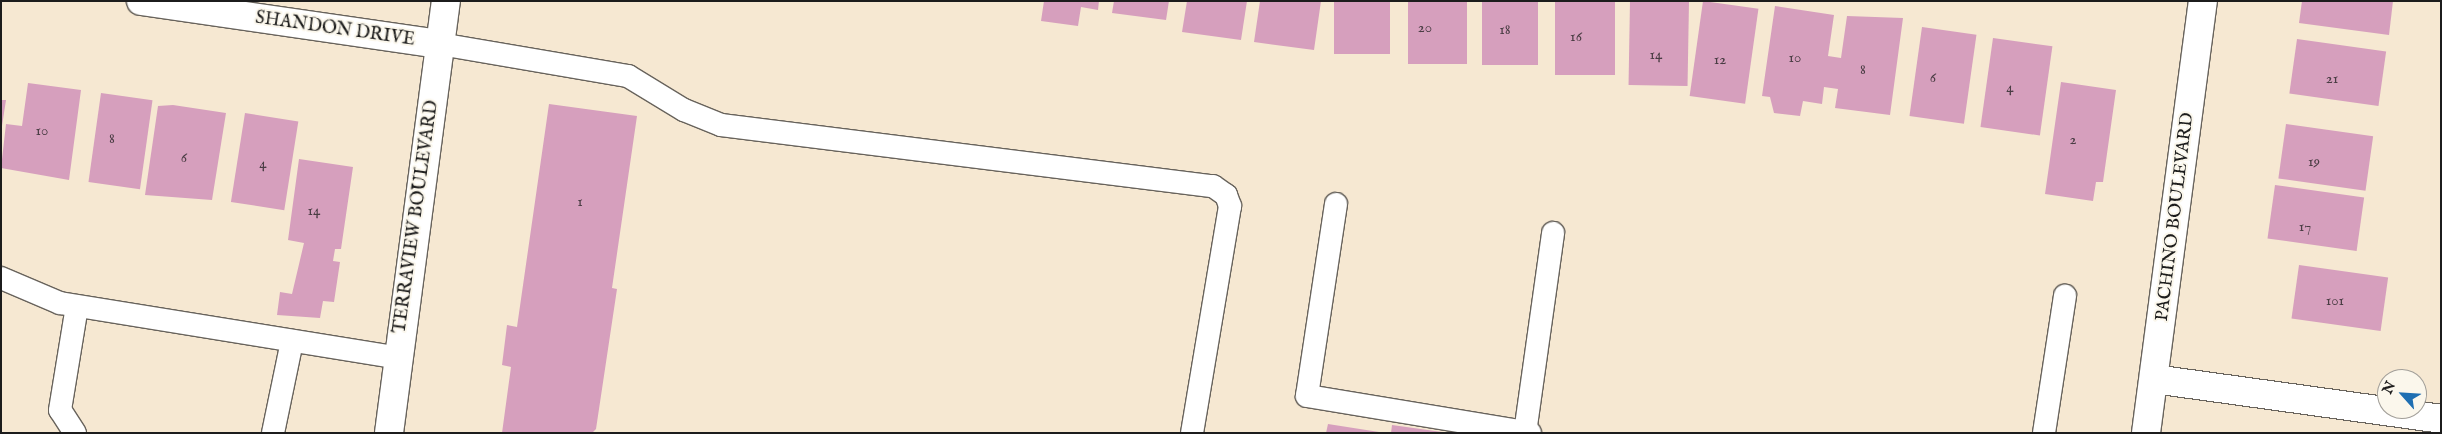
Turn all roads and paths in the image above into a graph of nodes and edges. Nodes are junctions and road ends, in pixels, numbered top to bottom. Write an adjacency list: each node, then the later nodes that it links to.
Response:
1 (141, 1): 4 (street, SHANDON DRIVE)
2 (446, 1): 4 (street, TERRAVIEW BOULEVARD)
3 (2204, 1): 12 (street, PACHINO BOULEVARD)
4 (440, 44): 11 (street, TERRAVIEW BOULEVARD); 18 (lane)
5 (1336, 204): 14 (lane)
6 (1553, 233): 14 (lane)
7 (1, 278): 9 (lane)
8 (2065, 296): 20 (lane)
9 (77, 306): 10 (lane); 15 (lane)
10 (292, 341): 11 (lane); 16 (lane)
11 (398, 358): 17 (street, TERRAVIEW BOULEVARD)
12 (2154, 379): 13 (street); 21 (street, PACHINO BOULEVARD)
13 (2441, 419)
14 (1525, 432): 19 (lane)
15 (75, 433)
16 (274, 433)
17 (389, 433)
18 (1192, 433)
19 (1530, 433)
20 (2044, 433)
21 (2146, 433)

